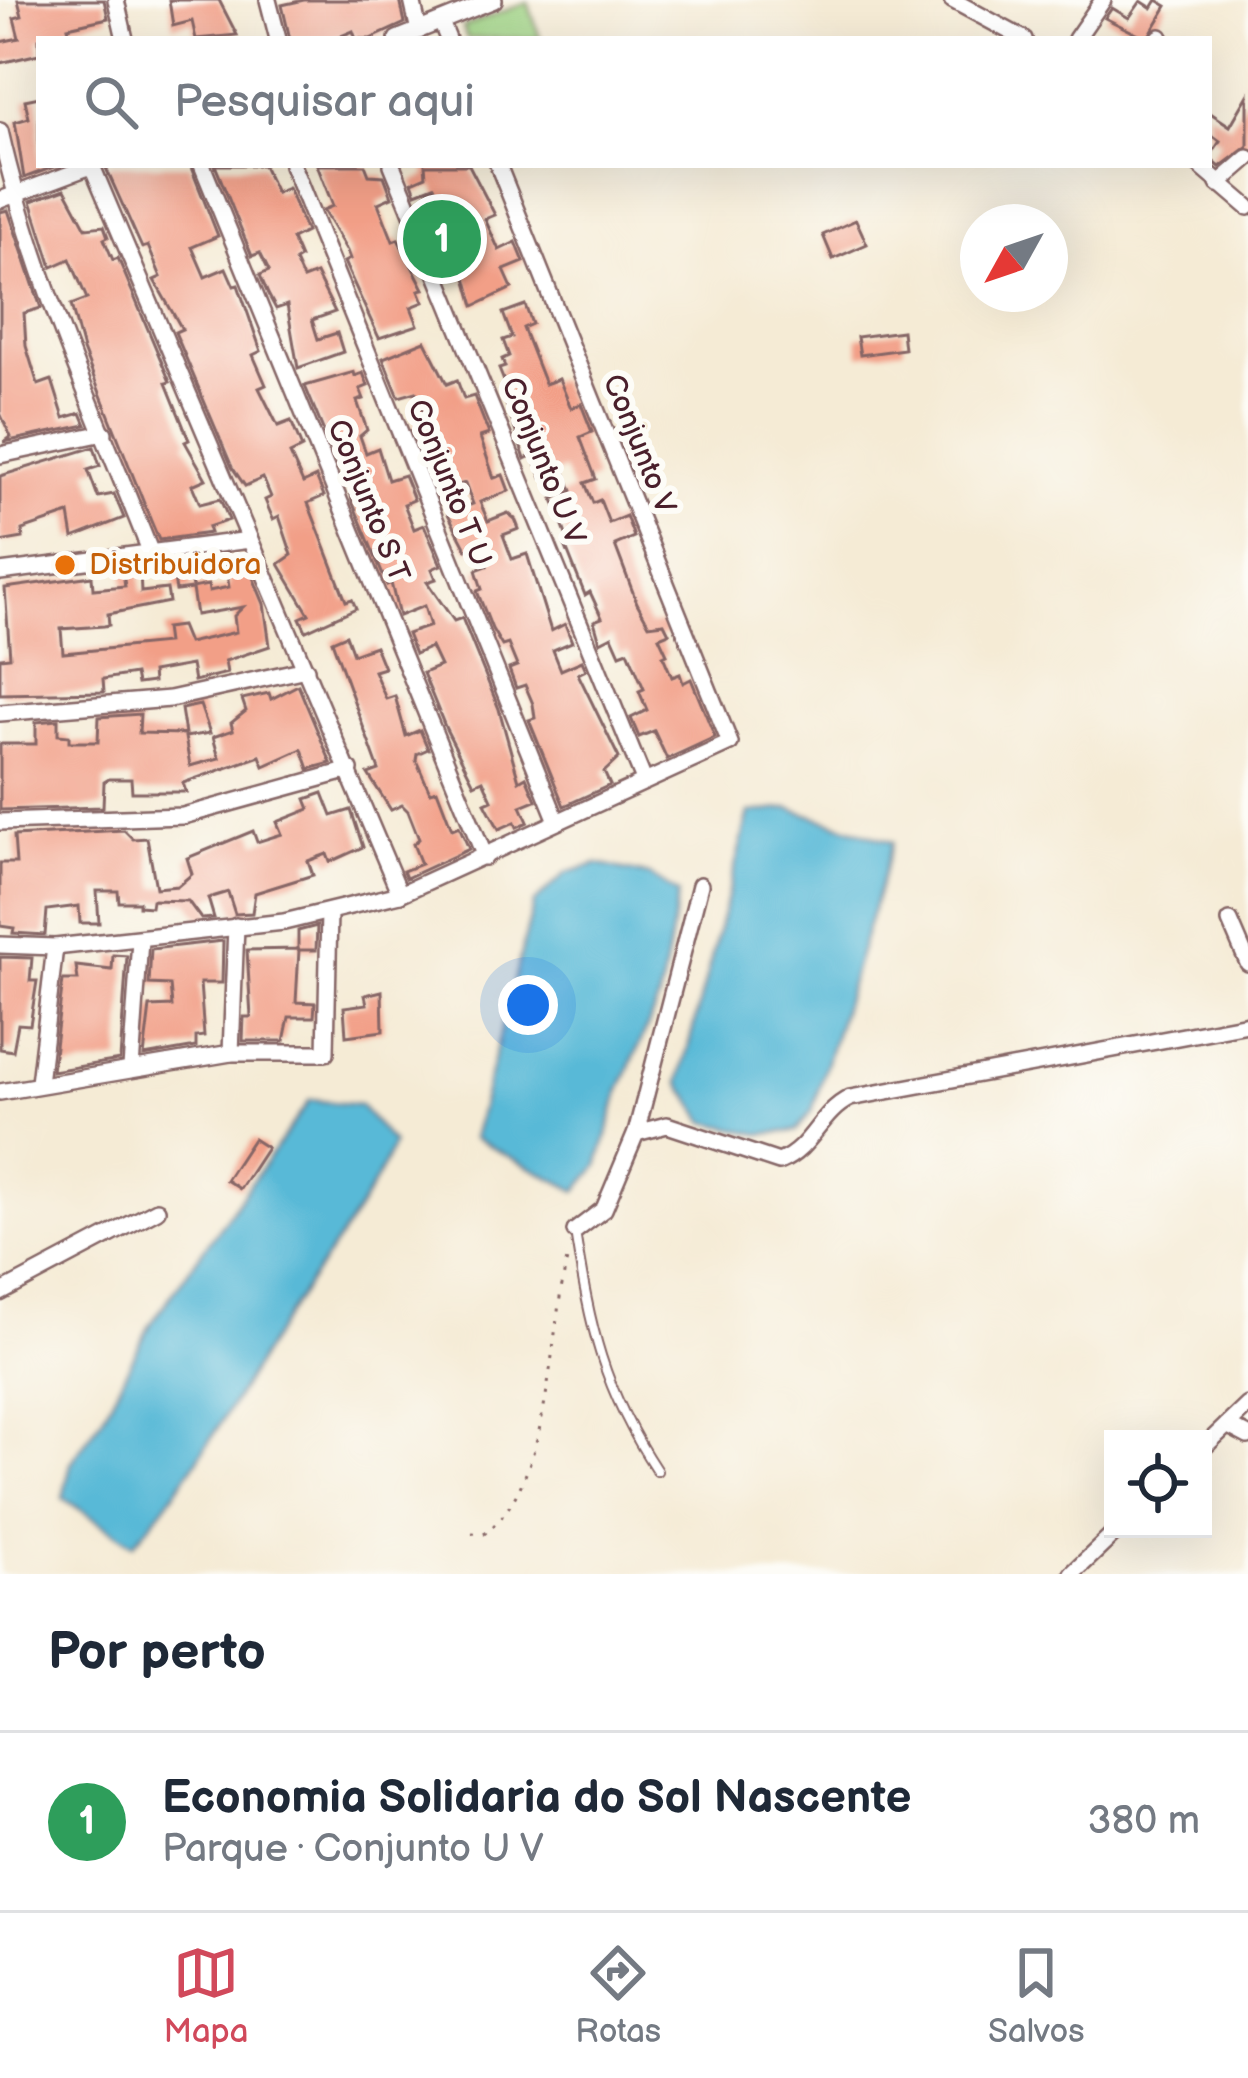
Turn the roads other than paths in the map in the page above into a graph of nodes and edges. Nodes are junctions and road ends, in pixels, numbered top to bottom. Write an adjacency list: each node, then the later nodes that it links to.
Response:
1 (116, 0): 9 (street)
2 (268, 0): 10 (street)
3 (412, 0): 8 (street)
4 (494, 0): 7 (street)
5 (952, 0): 13 (street)
6 (1103, 0): 14 (street)
7 (441, 22): 8 (street); 12 (street)
8 (419, 31): 11 (street)
9 (124, 36)
10 (277, 36)
11 (406, 36)
12 (447, 36)
13 (1018, 36)
14 (1078, 36)
15 (1, 143): 25 (street)
16 (1248, 158): 24 (street)
17 (85, 168): 25 (street)
18 (94, 168): 29 (street)
19 (203, 168): 38 (street, Conjunto S T)
20 (293, 168): 36 (street, Conjunto T U)
21 (393, 168): 35 (street, Conjunto U V)
22 (499, 168): 35 (street, Conjunto V)
23 (1201, 168): 24 (street)
24 (1219, 184): 26 (street)
25 (7, 198): 27 (street)
26 (1248, 207)
27 (104, 434): 28 (street); 30 (street)
28 (0, 455)
29 (250, 539): 30 (street); 32 (street)
30 (152, 556): 31 (street)
31 (0, 572)
32 (306, 669): 33 (street); 34 (street)
33 (0, 713)
34 (350, 770): 37 (street); 40 (street)
35 (644, 778): 36 (street)
36 (556, 821): 38 (street)
37 (0, 823)
38 (484, 857): 40 (street)
39 (700, 885): 53 (street)
40 (400, 894): 41 (street)
41 (329, 912): 43 (street); 49 (street)
42 (1230, 921): 47 (street)
43 (236, 926): 44 (street); 49 (street)
44 (140, 940): 46 (street); 50 (street)
45 (0, 944): 46 (street)
46 (55, 947): 51 (street)
47 (1248, 963)
48 (1248, 1024): 53 (street)
49 (231, 1053): 50 (street)
50 (131, 1068): 51 (street)
51 (39, 1084): 52 (street)
52 (0, 1092)
53 (636, 1133): 55 (street)
54 (157, 1210): 56 (street)
55 (574, 1231): 61 (lane)
56 (0, 1293)
57 (1248, 1406): 58 (street)
58 (1227, 1425): 59 (street); 60 (street)
59 (1248, 1436)
60 (1212, 1439)
61 (657, 1471)
62 (1110, 1538): 63 (street)
63 (1072, 1574)

